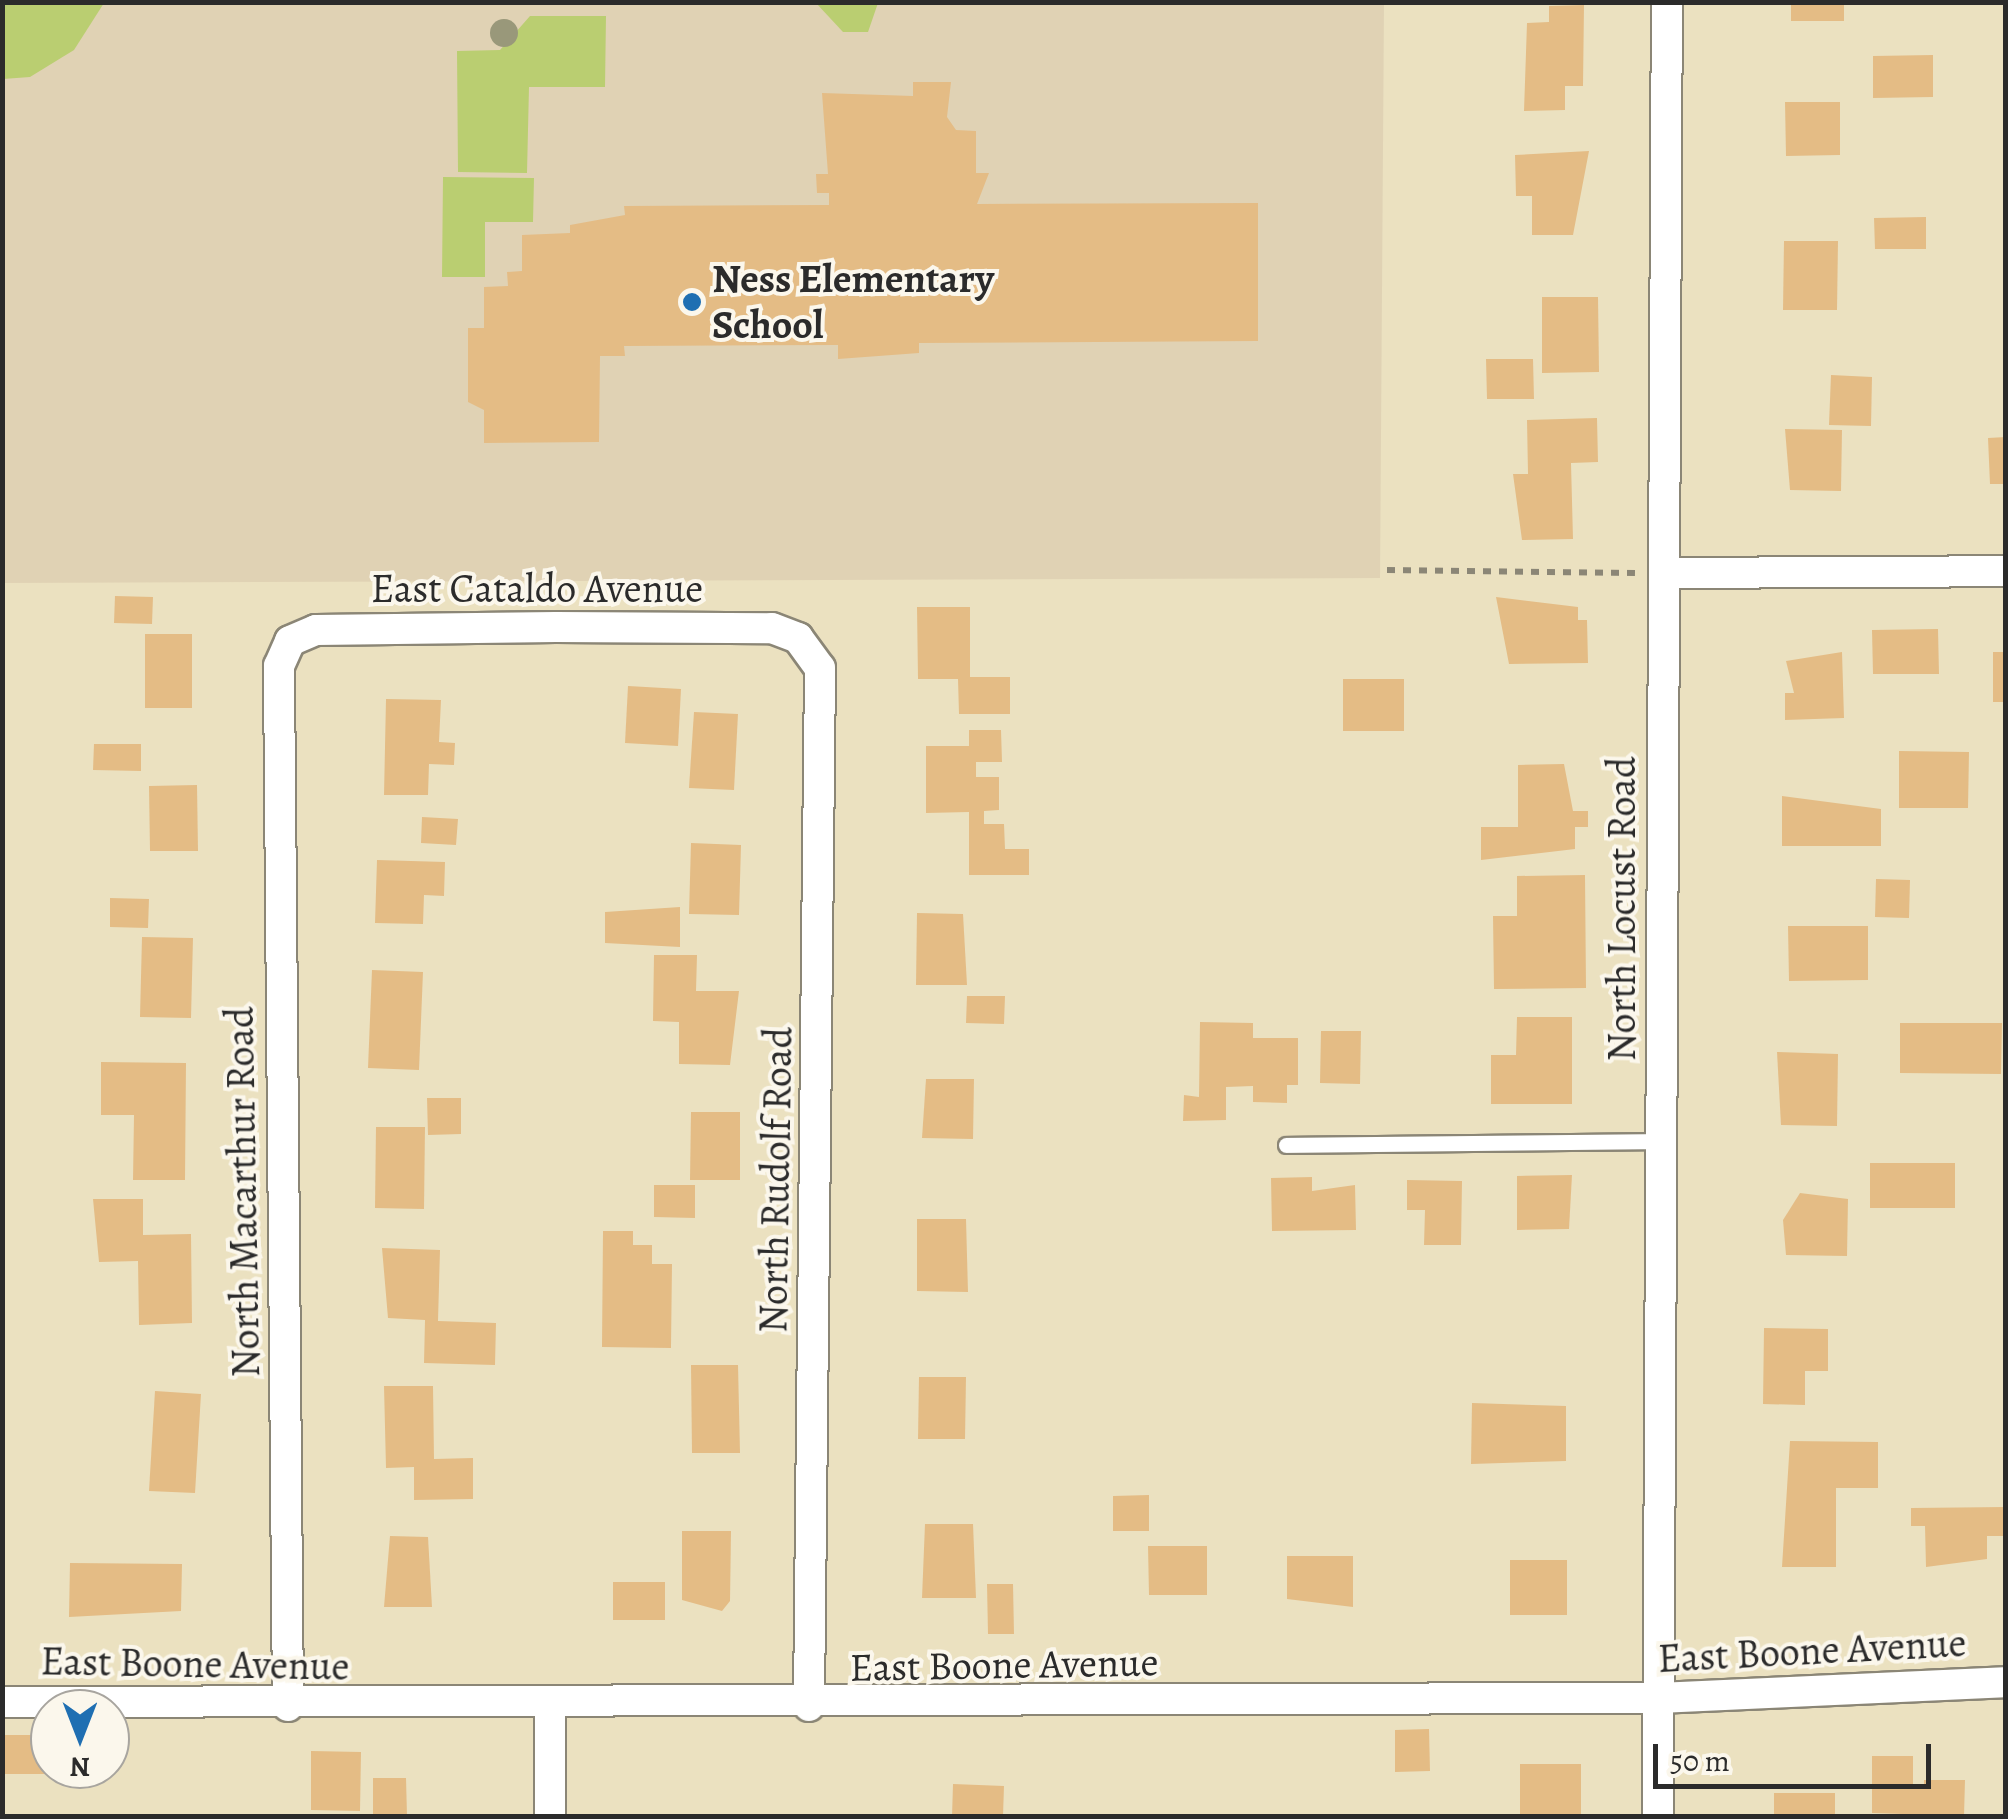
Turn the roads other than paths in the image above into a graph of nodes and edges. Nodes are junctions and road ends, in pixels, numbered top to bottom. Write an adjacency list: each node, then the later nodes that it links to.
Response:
1 (1667, 2): 3 (street, North Locust Road)
2 (2006, 571): 3 (street)
3 (1664, 573): 6 (street, North Locust Road)
4 (816, 656): 5 (street, East Cataldo Avenue); 13 (street, North Rudolf Road)
5 (278, 677): 11 (street, North Macarthur Road)
6 (1660, 1141): 7 (lane); 9 (street, North Locust Road)
7 (1286, 1145)
8 (2006, 1682): 9 (street, East Boone Avenue)
9 (1657, 1698): 13 (street, East Boone Avenue); 15 (street, North Locust Road)
10 (2, 1702): 11 (street, East Boone Avenue)
11 (288, 1706): 12 (street, East Boone Avenue)
12 (550, 1706): 13 (street, East Boone Avenue); 14 (street)
13 (809, 1706)
14 (550, 1816)
15 (1658, 1816)

